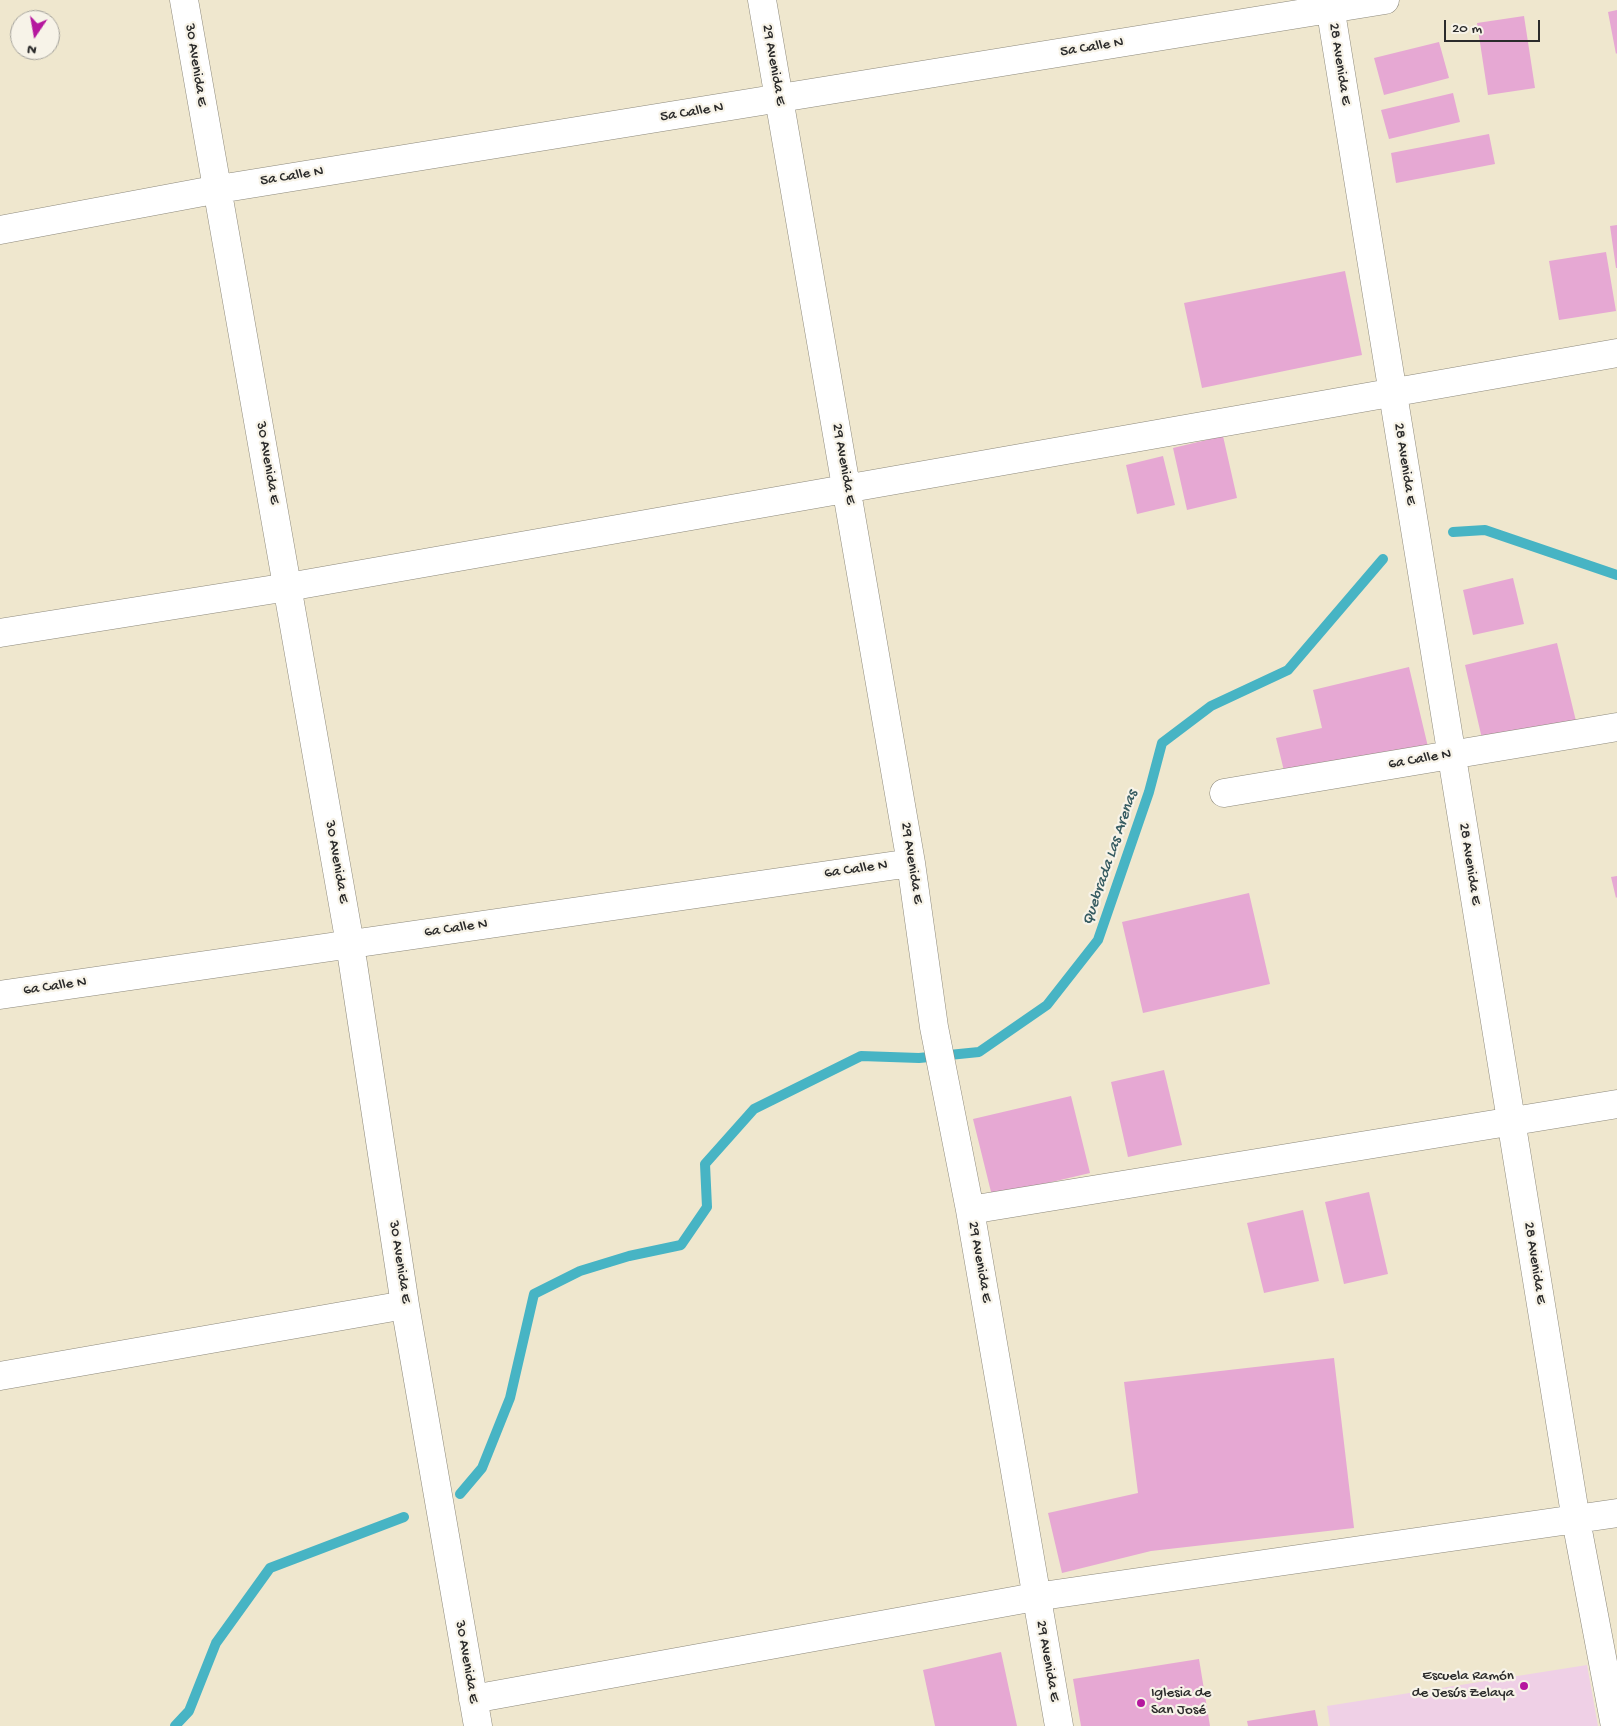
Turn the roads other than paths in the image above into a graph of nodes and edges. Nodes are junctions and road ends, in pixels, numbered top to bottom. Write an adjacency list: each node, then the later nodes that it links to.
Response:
1 (184, 0): 6 (street, 30 Avenida E)
2 (762, 0): 5 (street, 29 Avenida E)
3 (1384, 0): 4 (street, 5a Calle N)
4 (1329, 5): 5 (street, 5a Calle N); 9 (street, 28 Avenida E)
5 (779, 98): 6 (street, 5a Calle N); 10 (street, 29 Avenida E)
6 (219, 189): 7 (street, 5a Calle N); 11 (street, 30 Avenida E)
7 (0, 230)
8 (1617, 353): 9 (street)
9 (1392, 393): 10 (street); 14 (street, 28 Avenida E)
10 (847, 488): 11 (street); 16 (street, 29 Avenida E)
11 (288, 587): 12 (street); 17 (street, 30 Avenida E)
12 (0, 633)
13 (1617, 728): 14 (street, 6a Calle N)
14 (1451, 754): 15 (street, 6a Calle N); 20 (street, 28 Avenida E)
15 (1224, 793)
16 (911, 862): 17 (street, 6a Calle N); 21 (street, 29 Avenida E)
17 (350, 944): 18 (street, 6a Calle N); 22 (street, 30 Avenida E)
18 (0, 995)
19 (1617, 1104): 20 (street)
20 (1511, 1120): 21 (street); 25 (street, 28 Avenida E)
21 (970, 1210): 26 (street, 29 Avenida E)
22 (405, 1305): 23 (street); 27 (street, 30 Avenida E)
23 (0, 1376)
24 (1617, 1513): 25 (street)
25 (1576, 1520): 26 (street); 30 (street, 28 Avenida E)
26 (1035, 1597): 27 (street); 29 (street, 29 Avenida E)
27 (473, 1699): 28 (street, 30 Avenida E)
28 (478, 1726)
29 (1059, 1726)
30 (1615, 1726)

